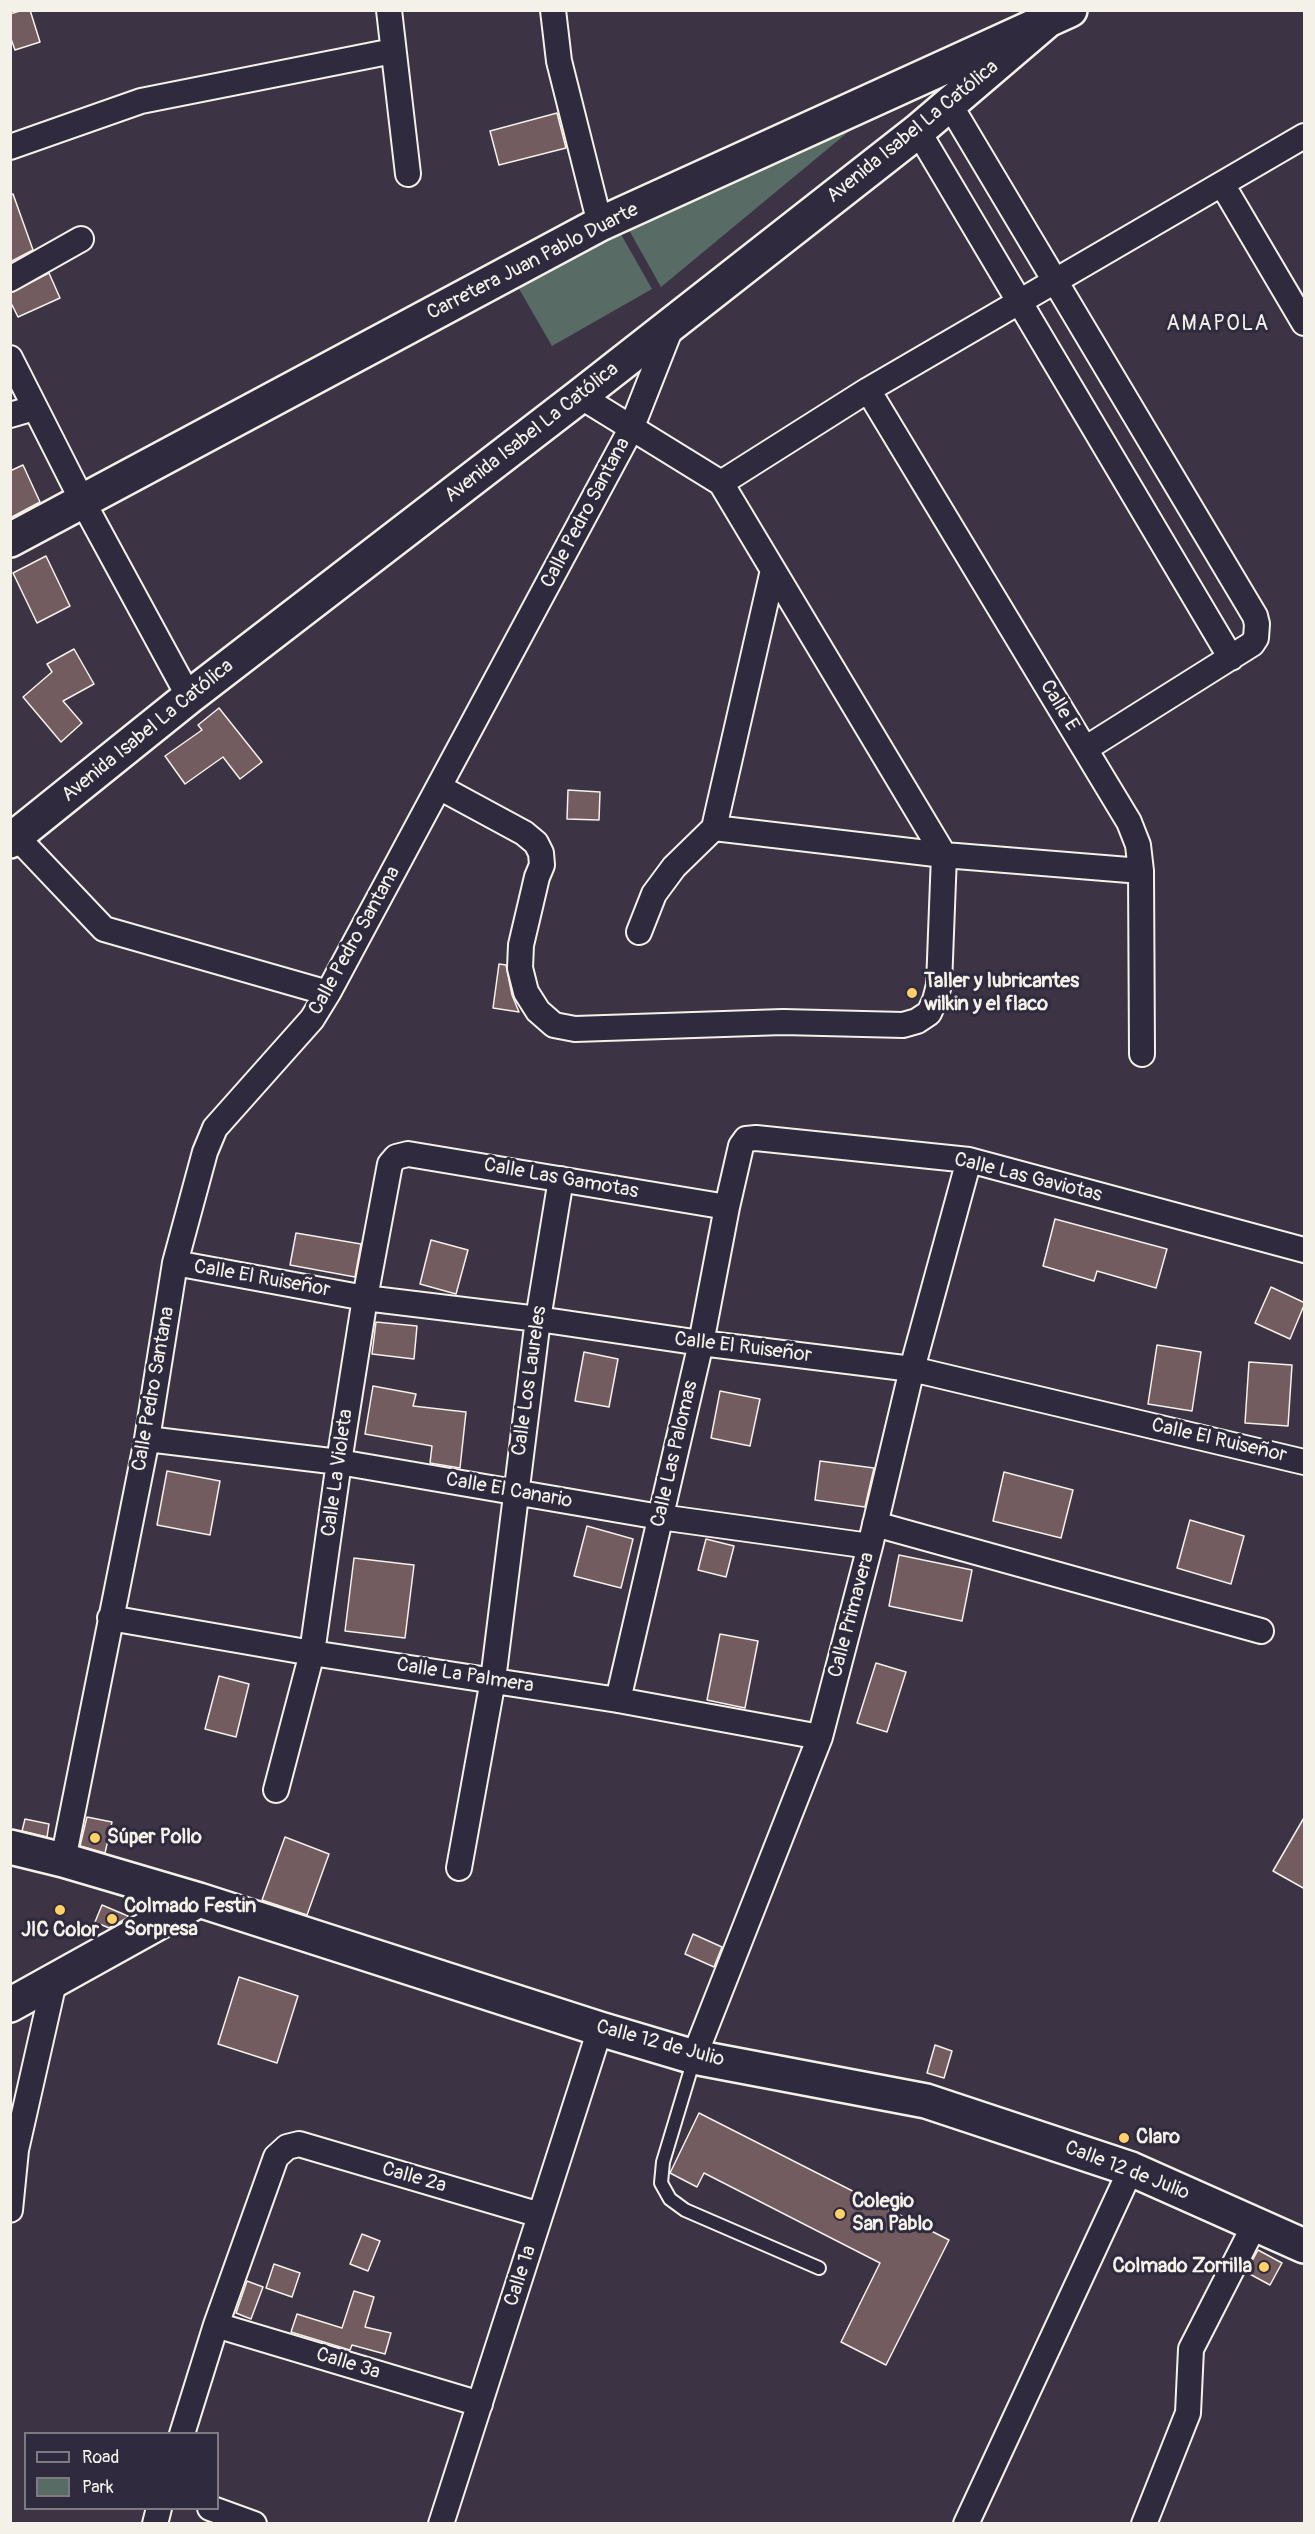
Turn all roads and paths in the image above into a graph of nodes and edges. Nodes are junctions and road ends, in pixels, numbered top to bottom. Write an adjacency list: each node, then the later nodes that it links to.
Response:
1 (389, 10): 4 (street)
2 (553, 10): 11 (street)
3 (1059, 15): 5 (main road, Avenida Isabel La Católica); 11 (main road, Carretera Juan Pablo Duarte)
4 (393, 51): 8 (street); 9 (street)
5 (950, 105): 6 (main road, Avenida Isabel La Católica); 14 (street)
6 (918, 131): 15 (street); 16 (main road, Avenida Isabel La Católica)
7 (1305, 136): 10 (street)
8 (10, 147)
9 (408, 174)
10 (1222, 184): 14 (street); 17 (street)
11 (600, 224): 25 (main road, Carretera Juan Pablo Duarte)
12 (81, 239): 13 (street)
13 (10, 279)
14 (1055, 281): 15 (street); 28 (street)
15 (1020, 302): 19 (street); 28 (street)
16 (673, 323): 20 (main road, Avenida Isabel La Católica); 23 (street, Calle Pedro Santana)
17 (1305, 323)
18 (10, 358): 21 (street)
19 (868, 390): 24 (street); 30 (street, Calle E)
20 (580, 396): 23 (street); 29 (main road, Avenida Isabel La Católica)
21 (34, 408): 22 (street); 25 (street)
22 (10, 415)
23 (631, 429): 24 (street); 31 (street, Calle Pedro Santana)
24 (721, 483): 27 (street)
25 (83, 502): 26 (main road, Carretera Juan Pablo Duarte); 29 (street)
26 (10, 540)
27 (773, 570): 32 (street); 34 (street)
28 (1231, 657): 30 (street)
29 (189, 697): 33 (main road, Avenida Isabel La Católica)
30 (1085, 749): 35 (street, Calle E)
31 (439, 787): 34 (street); 37 (street, Calle Pedro Santana)
32 (714, 828): 34 (street); 36 (street)
33 (12, 836): 37 (street)
34 (944, 855): 35 (street)
35 (1142, 871): 38 (street, Calle E)
36 (639, 932)
37 (328, 993): 45 (street, Calle Pedro Santana)
38 (1142, 1054)
39 (746, 1139): 41 (street, Calle Las Gaviotas); 43 (street, Calle Las Palomas)
40 (396, 1157): 42 (street, Calle Las Gamotas); 46 (street, Calle La Violeta)
41 (969, 1161): 44 (street, Calle Las Gaviotas); 49 (street, Calle Primavera)
42 (561, 1179): 43 (street, Calle Las Gamotas); 47 (street, Calle Los Laureles)
43 (727, 1207): 48 (street, Calle Las Palomas)
44 (1305, 1250)
45 (175, 1263): 46 (street, Calle El Ruiseñor); 50 (street, Calle Pedro Santana)
46 (365, 1298): 47 (street, Calle El Ruiseñor); 51 (street, Calle La Violeta)
47 (538, 1319): 48 (street, Calle El Ruiseñor); 53 (street, Calle Los Laureles)
48 (701, 1343): 49 (street, Calle El Ruiseñor); 54 (street, Calle Las Palomas)
49 (912, 1369): 52 (street, Calle El Ruiseñor); 55 (street, Calle Primavera)
50 (147, 1439): 51 (street, Calle El Canario); 56 (street, Calle Pedro Santana)
51 (339, 1462): 53 (street, Calle El Canario); 58 (street, Calle La Violeta)
52 (1305, 1462)
53 (515, 1492): 54 (street, Calle El Canario); 59 (street, Calle Los Laureles)
54 (660, 1517): 55 (street, Calle El Canario); 60 (street, Calle Las Palomas)
55 (872, 1535): 57 (street, Calle El Canario); 61 (street, Calle Primavera)
56 (110, 1618): 58 (street, Calle La Palmera); 64 (street, Calle Pedro Santana)
57 (1261, 1631)
58 (312, 1653): 59 (street, Calle La Palmera); 62 (street, Calle La Violeta)
59 (493, 1680): 60 (street, Calle La Palmera); 65 (street, Calle Los Laureles)
60 (618, 1700): 61 (street, Calle La Palmera)
61 (820, 1737): 70 (street, Calle Primavera)
62 (276, 1790)
63 (10, 1847): 64 (main road, Calle 12 de Julio)
64 (63, 1860): 66 (main road, Calle 12 de Julio)
65 (459, 1868)
66 (199, 1900): 67 (main road); 69 (main road, Calle 12 de Julio)
67 (54, 1982): 68 (main road); 72 (street)
68 (10, 2005)
69 (600, 2029): 70 (main road, Calle 12 de Julio); 73 (street, Calle 1ª)
70 (694, 2057): 71 (main road, Calle 12 de Julio); 76 (lane)
71 (1131, 2169): 74 (main road, Calle 12 de Julio); 83 (street)
72 (10, 2210)
73 (540, 2214): 77 (street, Calle 2ª); 78 (street, Calle 1ª)
74 (1255, 2224): 75 (main road, Calle 12 de Julio); 84 (street)
75 (1305, 2246)
76 (819, 2268)
77 (216, 2325): 78 (street, Calle 3ª); 79 (street)
78 (480, 2404): 82 (street, Calle 1ª)
79 (182, 2432)
80 (216, 2510): 81 (street)
81 (254, 2523)
82 (441, 2523)
83 (966, 2523)
84 (1144, 2523)

